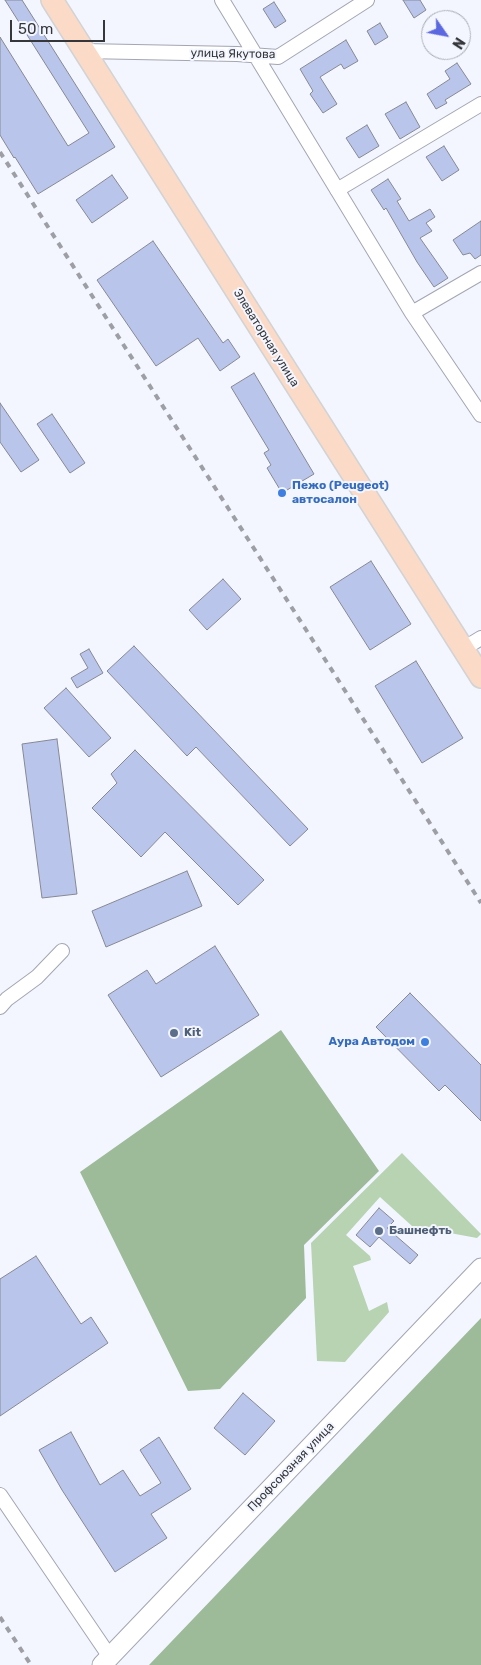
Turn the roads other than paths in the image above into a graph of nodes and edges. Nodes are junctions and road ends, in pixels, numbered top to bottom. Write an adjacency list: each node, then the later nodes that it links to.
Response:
1 (52, 0): 4 (main road, Элеваторная улица)
2 (222, 0): 5 (street)
3 (367, 0): 5 (street, улица Якутова)
4 (84, 51): 5 (street, улица Якутова); 11 (main road, Элеваторная улица)
5 (256, 55): 7 (street)
6 (481, 104): 7 (street)
7 (337, 190): 9 (street)
8 (481, 273): 9 (street)
9 (412, 313): 10 (street)
10 (481, 415)
11 (472, 644): 12 (main road, Элеваторная улица)
12 (481, 677)
13 (62, 951): 14 (street)
14 (0, 1007)
15 (481, 1268): 17 (main road, Профсоюзная улица)
16 (0, 1495): 17 (street)
17 (106, 1661)

